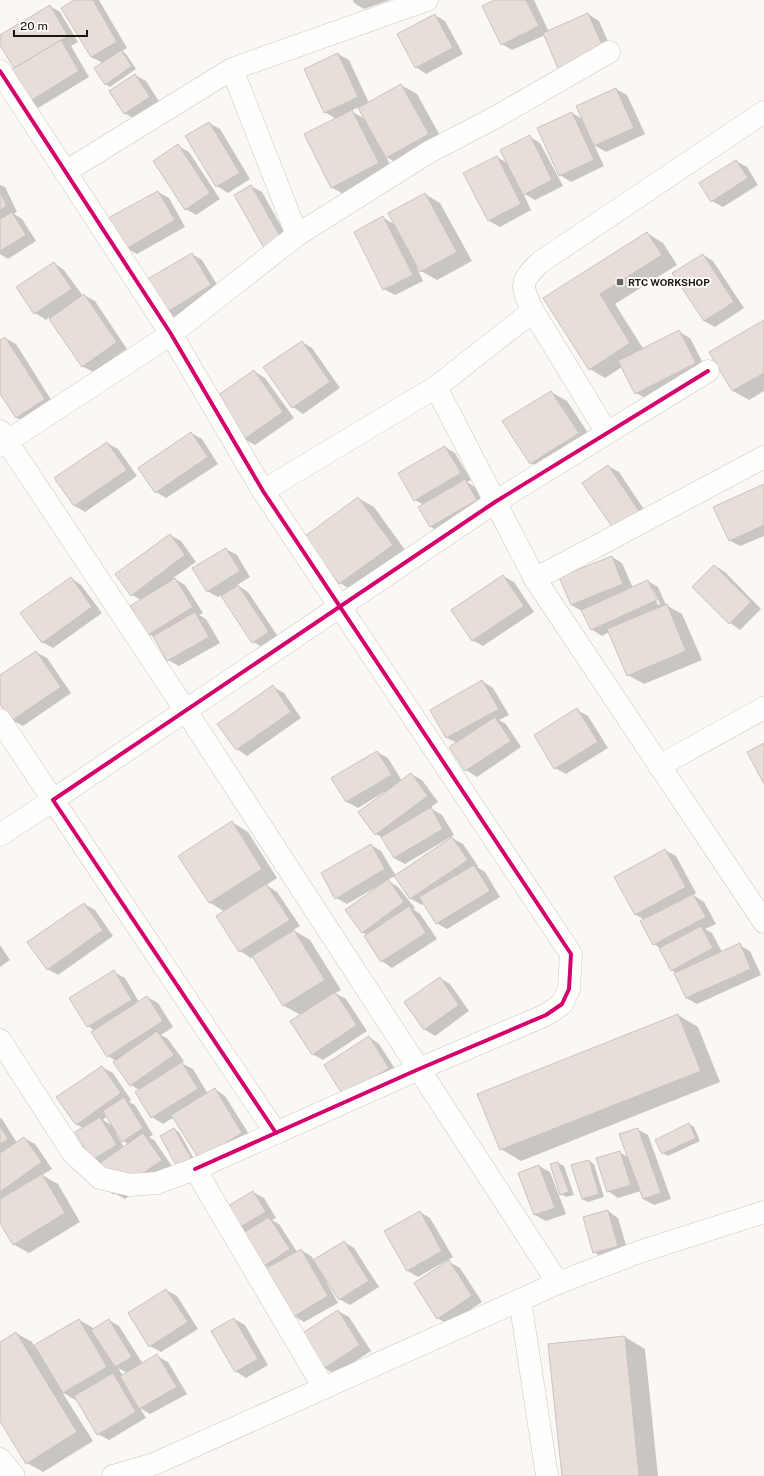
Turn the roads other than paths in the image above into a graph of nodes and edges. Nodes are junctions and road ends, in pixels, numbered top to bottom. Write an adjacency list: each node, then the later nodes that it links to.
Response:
1 (427, 0): 3 (street)
2 (609, 52): 7 (street)
3 (232, 69): 6 (street); 7 (street)
4 (0, 71): 6 (street)
5 (764, 112): 8 (street)
6 (65, 172): 9 (street)
7 (297, 235): 9 (street)
8 (534, 311): 11 (street); 12 (street)
9 (171, 334): 13 (street); 15 (street)
10 (708, 371): 12 (street)
11 (436, 387): 15 (street); 16 (street)
12 (607, 433): 16 (street)
13 (2, 440): 20 (street)
14 (764, 458): 17 (street)
15 (263, 491): 18 (street)
16 (495, 502): 17 (street); 18 (street)
17 (535, 579): 22 (street)
18 (340, 607): 20 (street); 27 (street)
19 (764, 708): 22 (street)
20 (186, 711): 23 (street); 27 (street)
21 (0, 720): 23 (street)
22 (659, 766): 25 (street)
23 (53, 800): 24 (street); 28 (street)
24 (0, 835)
25 (764, 922)
26 (0, 1040): 29 (street)
27 (419, 1069): 28 (street); 31 (street)
28 (276, 1133): 29 (street)
29 (195, 1169): 33 (street)
30 (764, 1212): 31 (street)
31 (558, 1283): 32 (street)
32 (520, 1300): 33 (street); 38 (street)
33 (324, 1388): 35 (street)
34 (0, 1459): 36 (street)
35 (156, 1470): 37 (street)
36 (14, 1476)
37 (113, 1476)
38 (547, 1476)

